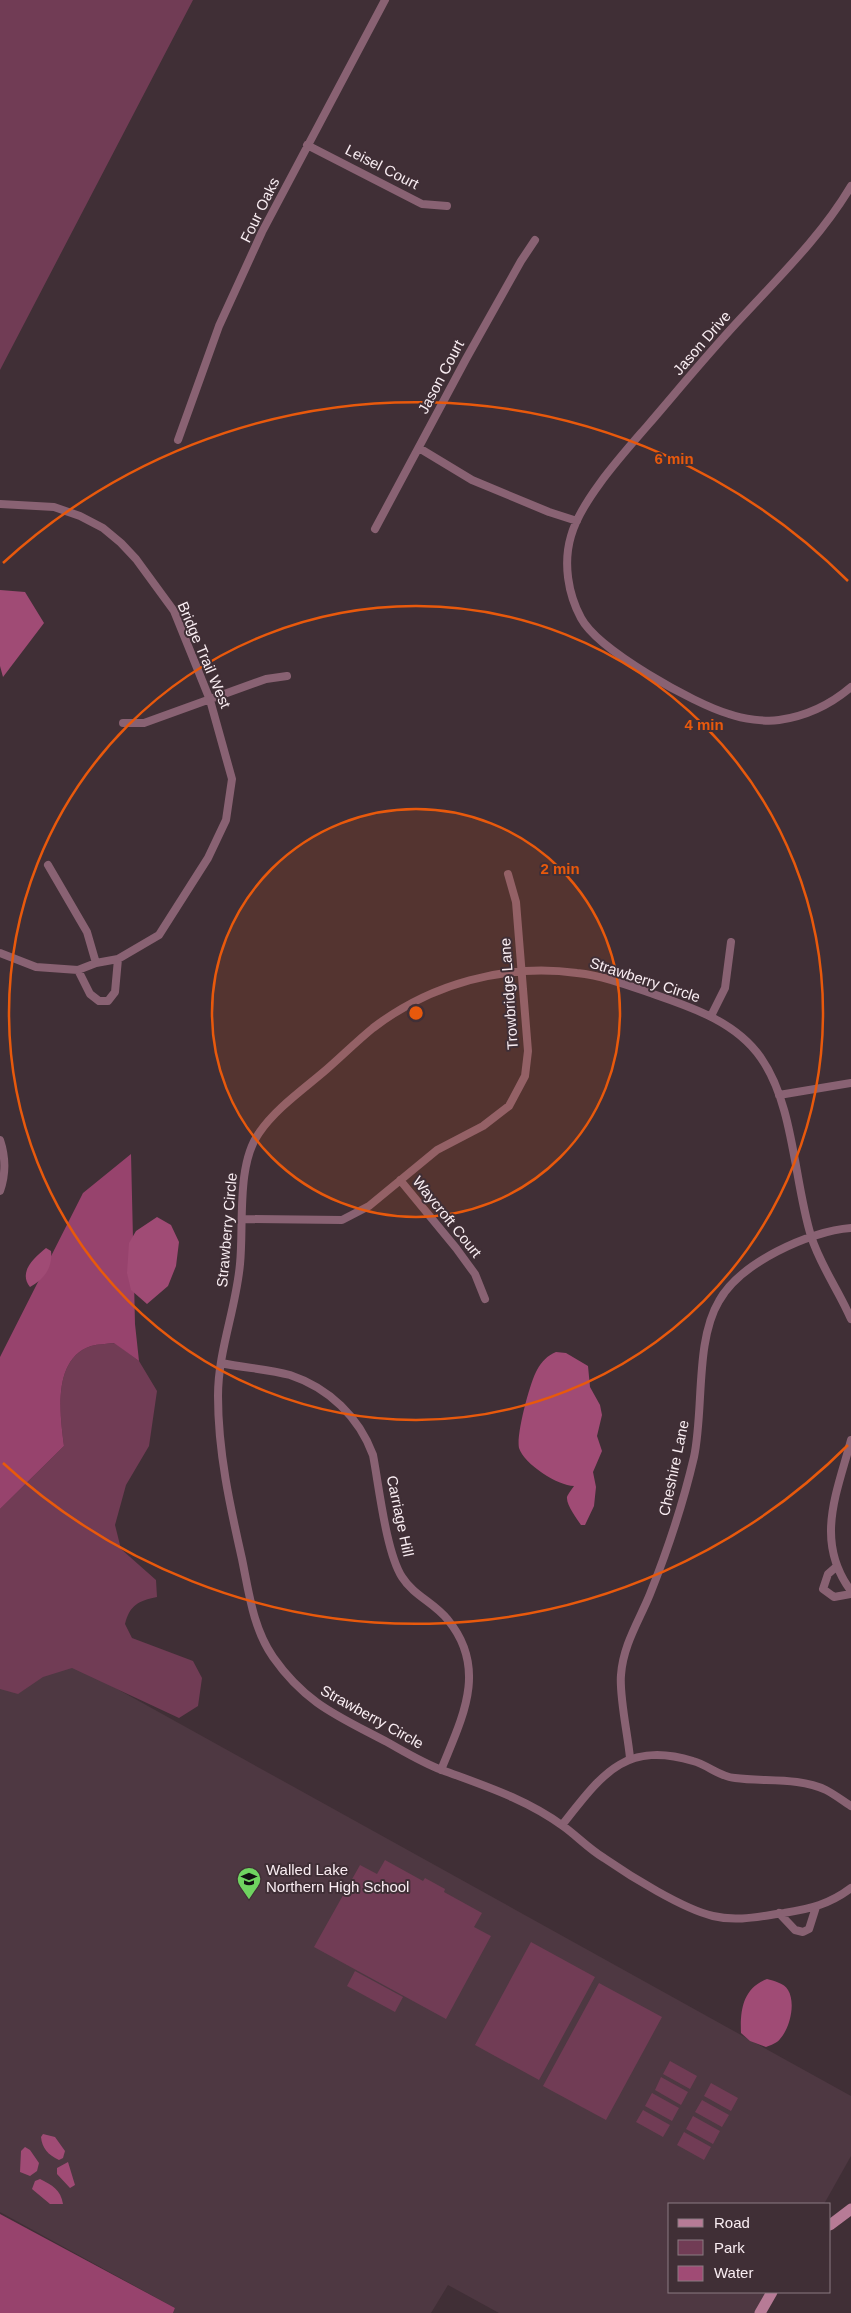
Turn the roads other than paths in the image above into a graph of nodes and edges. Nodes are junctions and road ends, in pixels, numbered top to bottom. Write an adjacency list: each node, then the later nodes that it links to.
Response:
1 (385, 0): 2 (street, Four Oaks)
2 (307, 145): 4 (street, Leisel Court); 6 (street, Four Oaks)
3 (851, 186): 9 (street, Jason Drive)
4 (447, 206)
5 (535, 240): 7 (street, Jason Court)
6 (178, 440)
7 (419, 448): 9 (street); 10 (street, Jason Court)
8 (0, 504): 13 (street, Bridge Trail West)
9 (577, 521): 12 (street, Jason Drive)
10 (375, 529)
11 (287, 676): 13 (street)
12 (851, 687)
13 (210, 700): 14 (street); 19 (street, Bridge Trail West)
14 (123, 723)
15 (48, 865): 20 (street)
16 (508, 874): 22 (street, Trowbridge Lane)
17 (731, 942): 23 (street)
18 (0, 953): 21 (street)
19 (118, 959): 20 (street); 21 (street)
20 (96, 963): 21 (street)
21 (78, 970)
22 (521, 972): 23 (street, Strawberry Circle); 27 (street, Trowbridge Lane); 29 (street, Strawberry Circle)
23 (711, 1016): 25 (street, Strawberry Circle)
24 (851, 1083): 25 (street)
25 (779, 1095): 31 (street, Strawberry Circle)
26 (0, 1140): 28 (street)
27 (400, 1180): 29 (street, Trowbridge Lane); 32 (street, Waycroft Court)
28 (0, 1192)
29 (242, 1219): 34 (street, Strawberry Circle)
30 (851, 1228): 31 (street, Cheshire Lane)
31 (811, 1237): 33 (street, Strawberry Circle); 38 (street, Cheshire Lane)
32 (485, 1299)
33 (851, 1319)
34 (221, 1363): 39 (street, Strawberry Circle); 39 (street, Carriage Hill)
35 (851, 1440): 36 (street)
36 (836, 1567): 37 (street); 37 (street)
37 (851, 1592)
38 (630, 1758): 40 (street); 41 (street)
39 (442, 1770): 41 (street, Strawberry Circle)
40 (851, 1806)
41 (562, 1825): 44 (street, Strawberry Circle)
42 (851, 1888): 43 (street, Strawberry Circle)
43 (816, 1907): 44 (street, Strawberry Circle); 44 (street)
44 (779, 1913)
45 (851, 2209): 46 (main road)
46 (831, 2224)
47 (771, 2293): 48 (main road)
48 (760, 2313)

